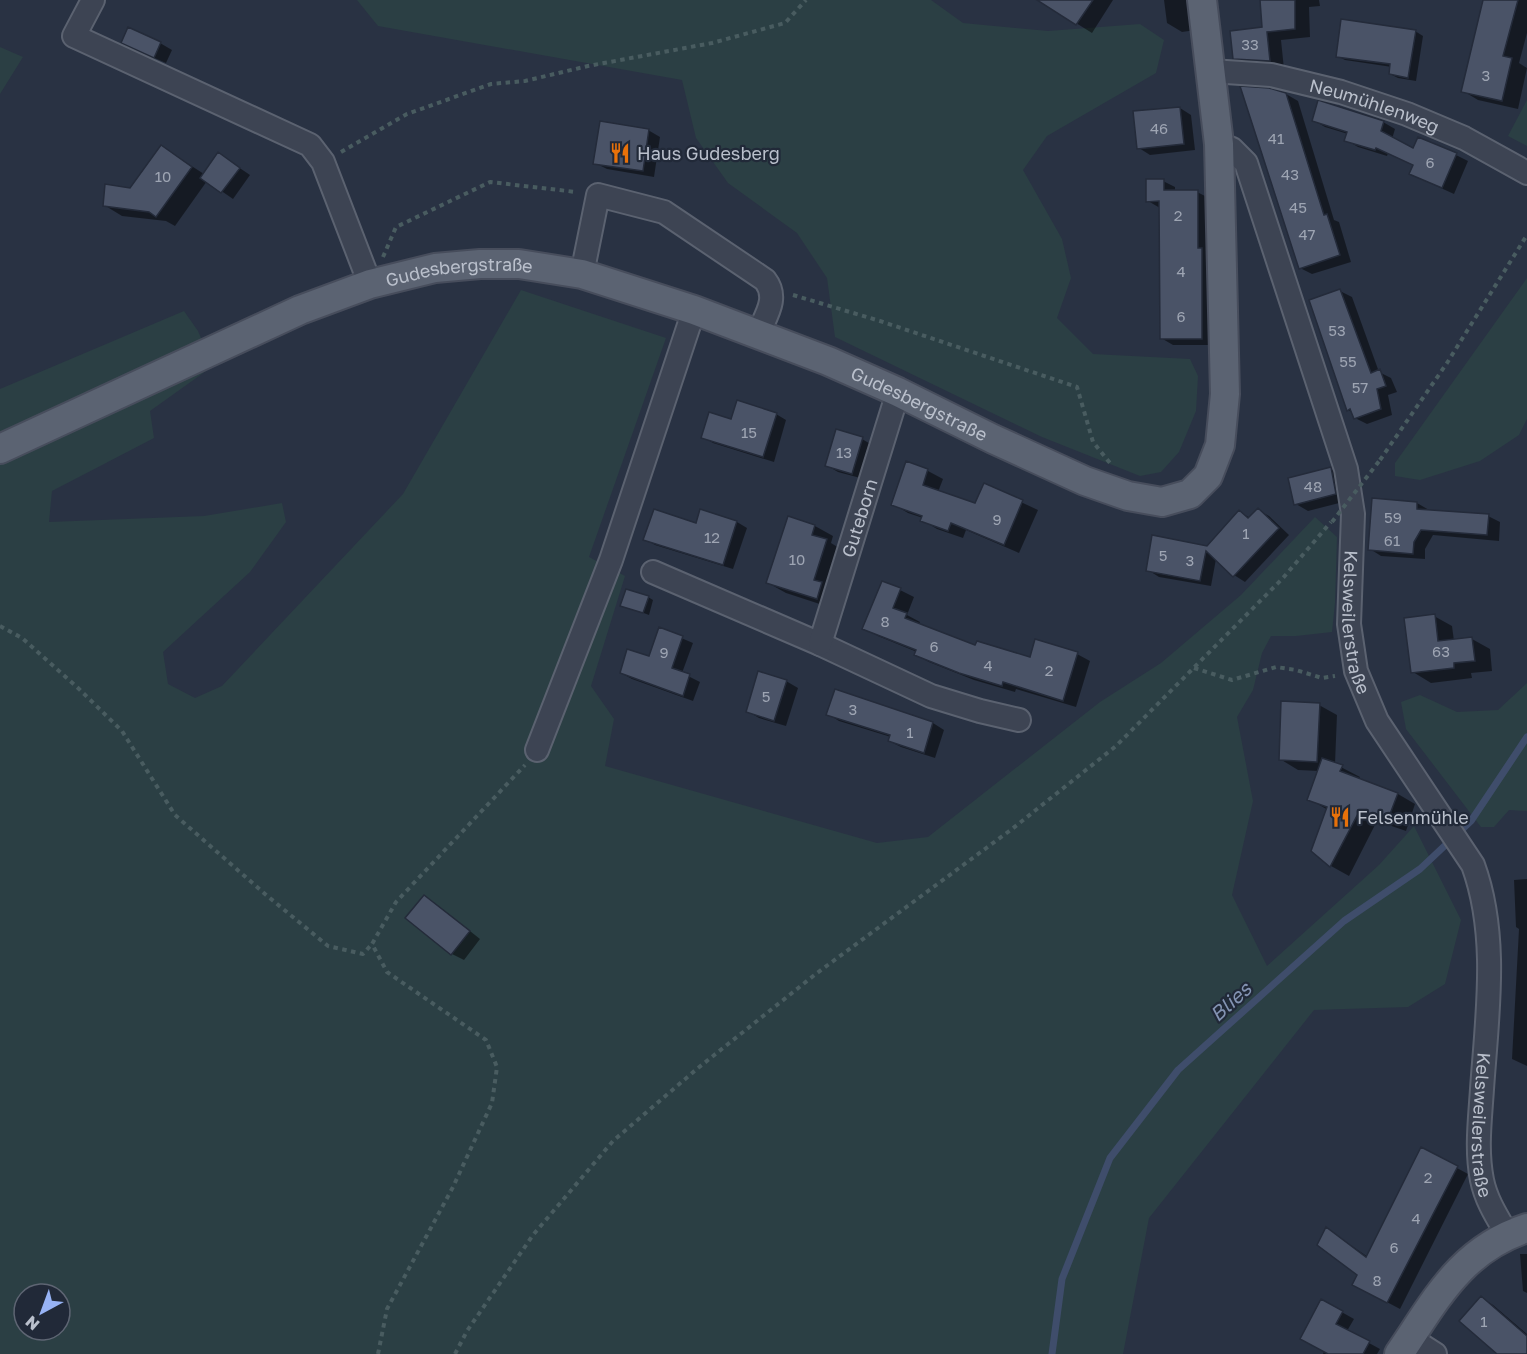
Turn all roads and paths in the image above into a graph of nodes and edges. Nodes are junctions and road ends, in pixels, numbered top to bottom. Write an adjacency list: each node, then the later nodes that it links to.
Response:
1 (93, 0): 6 (street)
2 (806, 0): 6 (path)
3 (1202, 0): 4 (main road)
4 (1211, 71): 5 (main road); 7 (street, Neumühlenweg)
5 (1219, 144): 17 (main road, Gudesbergstraße); 22 (street, Kelsweilerstraße)
6 (323, 162): 11 (street)
7 (1527, 173)
8 (598, 195): 10 (street); 11 (path); 12 (street)
9 (1527, 235): 21 (path, bridge)
10 (582, 274): 11 (main road, Gudesbergstraße); 13 (main road, Gudesbergstraße)
11 (370, 284): 16 (main road, Gudesbergstraße)
12 (772, 289): 14 (street); 17 (path)
13 (694, 310): 14 (main road, Gudesbergstraße); 24 (street)
14 (758, 334): 15 (main road, Gudesbergstraße)
15 (898, 392): 17 (main road, Gudesbergstraße); 20 (street, Guteborn)
16 (0, 449)
17 (1128, 496)
18 (653, 572): 20 (street)
19 (0, 626): 25 (path)
20 (820, 644): 23 (street)
21 (1194, 668): 22 (path); 29 (path)
22 (1356, 671): 26 (street, Kelsweilerstraße)
23 (1019, 720)
24 (537, 750): 25 (path)
25 (372, 944): 28 (path)
26 (1517, 1231): 27 (main road)
27 (1404, 1346): 30 (street)
28 (378, 1354)
29 (455, 1354)
30 (1435, 1354)

